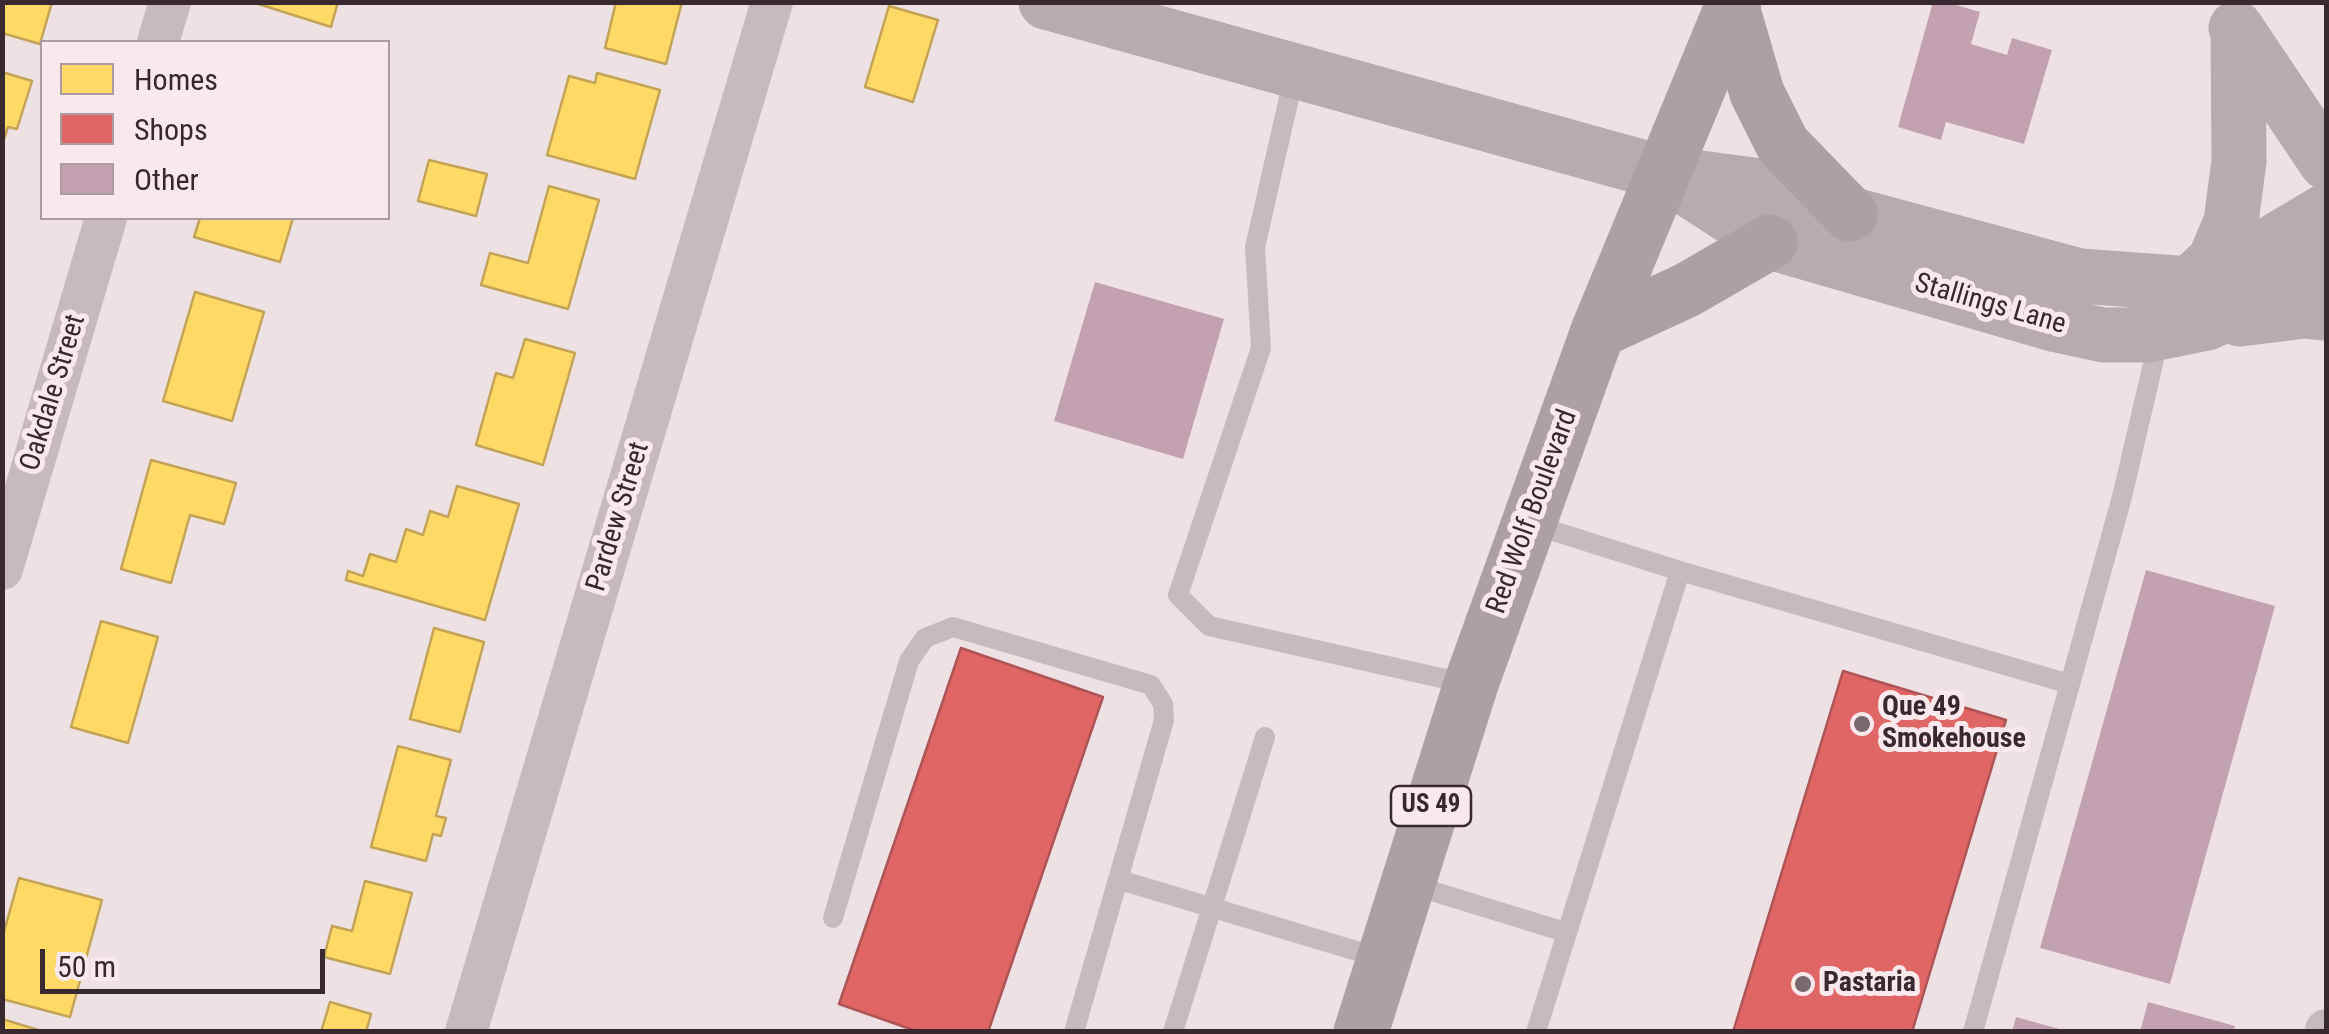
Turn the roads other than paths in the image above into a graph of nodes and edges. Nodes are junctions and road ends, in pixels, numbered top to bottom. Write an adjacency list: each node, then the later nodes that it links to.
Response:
1 (170, 2): 7 (street)
2 (772, 2): 31 (street, Pardew Street)
3 (1046, 2): 5 (street, Stallings Lane)
4 (1733, 5): 10 (highway, Red Wolf Boulevard / US 49); 12 (highway)
5 (1114, 11): 8 (street, Stallings Lane)
6 (2229, 17): 9 (street); 17 (street)
7 (159, 40)
8 (1295, 70): 10 (street, Stallings Lane); 22 (lane)
9 (2326, 162)
10 (1663, 173): 12 (street, Stallings Lane); 14 (street, Stallings Lane); 18 (highway, Red Wolf Boulevard / US 49)
11 (2326, 211): 17 (street, Stallings Lane)
12 (1850, 214): 17 (street, Stallings Lane)
13 (105, 220): 20 (street, Oakdale Street)
14 (1770, 242): 17 (street, Stallings Lane); 18 (highway)
15 (2326, 260): 17 (street, Stallings Lane)
16 (2326, 312): 17 (street)
17 (2186, 313): 23 (lane)
18 (1598, 331): 19 (highway, Red Wolf Boulevard / US 49)
19 (1529, 523): 21 (lane); 22 (highway, Red Wolf Boulevard / US 49)
20 (2, 569)
21 (1680, 572): 23 (lane); 29 (lane)
22 (1470, 684): 26 (highway, Red Wolf Boulevard / US 49)
23 (2070, 684): 36 (lane)
24 (1265, 738): 27 (lane)
25 (1120, 880): 27 (lane); 28 (lane); 32 (lane)
26 (1406, 884): 29 (lane); 30 (highway, Red Wolf Boulevard / US 49)
27 (1209, 908): 30 (lane); 33 (lane)
28 (833, 918)
29 (1565, 932): 35 (lane)
30 (1382, 958): 34 (highway, Red Wolf Boulevard / US 49)
31 (466, 1032)
32 (1074, 1032)
33 (1172, 1032)
34 (1360, 1032)
35 (1536, 1032)
36 (1974, 1032)

